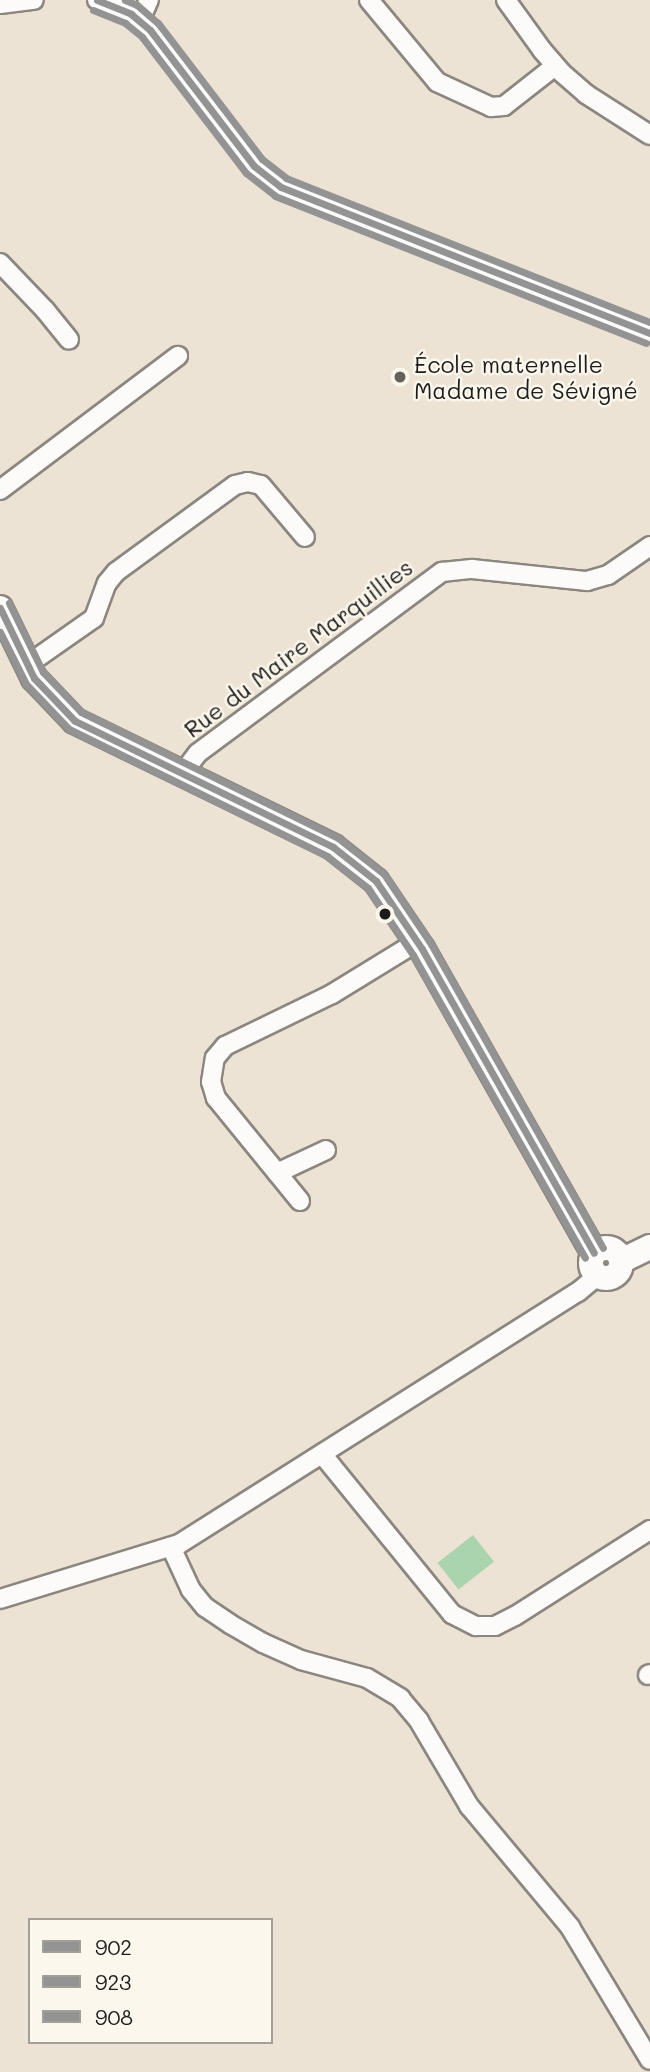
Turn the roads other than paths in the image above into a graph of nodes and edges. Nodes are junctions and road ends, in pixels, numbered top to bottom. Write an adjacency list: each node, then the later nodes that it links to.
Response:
1 (97, 0): 7 (street)
2 (149, 0): 7 (street)
3 (369, 0): 8 (street)
4 (506, 0): 8 (street)
5 (25, 1): 6 (street)
6 (0, 4)
7 (139, 20): 11 (street)
8 (555, 66): 9 (street)
9 (650, 135)
10 (0, 263): 12 (street)
11 (650, 333)
12 (69, 340)
13 (178, 356): 14 (street)
14 (0, 490)
15 (305, 537): 18 (street)
16 (650, 547): 19 (street, Rue du Maire Marquillies)
17 (0, 608): 18 (main road)
18 (27, 665): 19 (main road)
19 (182, 774): 20 (main road)
20 (417, 942): 22 (street); 25 (main road)
21 (326, 1150): 22 (street)
22 (277, 1173): 23 (street)
23 (300, 1201)
24 (650, 1247): 25 (main road)
25 (596, 1264): 26 (street)
26 (321, 1454): 27 (street); 28 (street)
27 (650, 1530)
28 (171, 1547): 29 (street); 30 (street)
29 (0, 1599)
30 (650, 2060)

